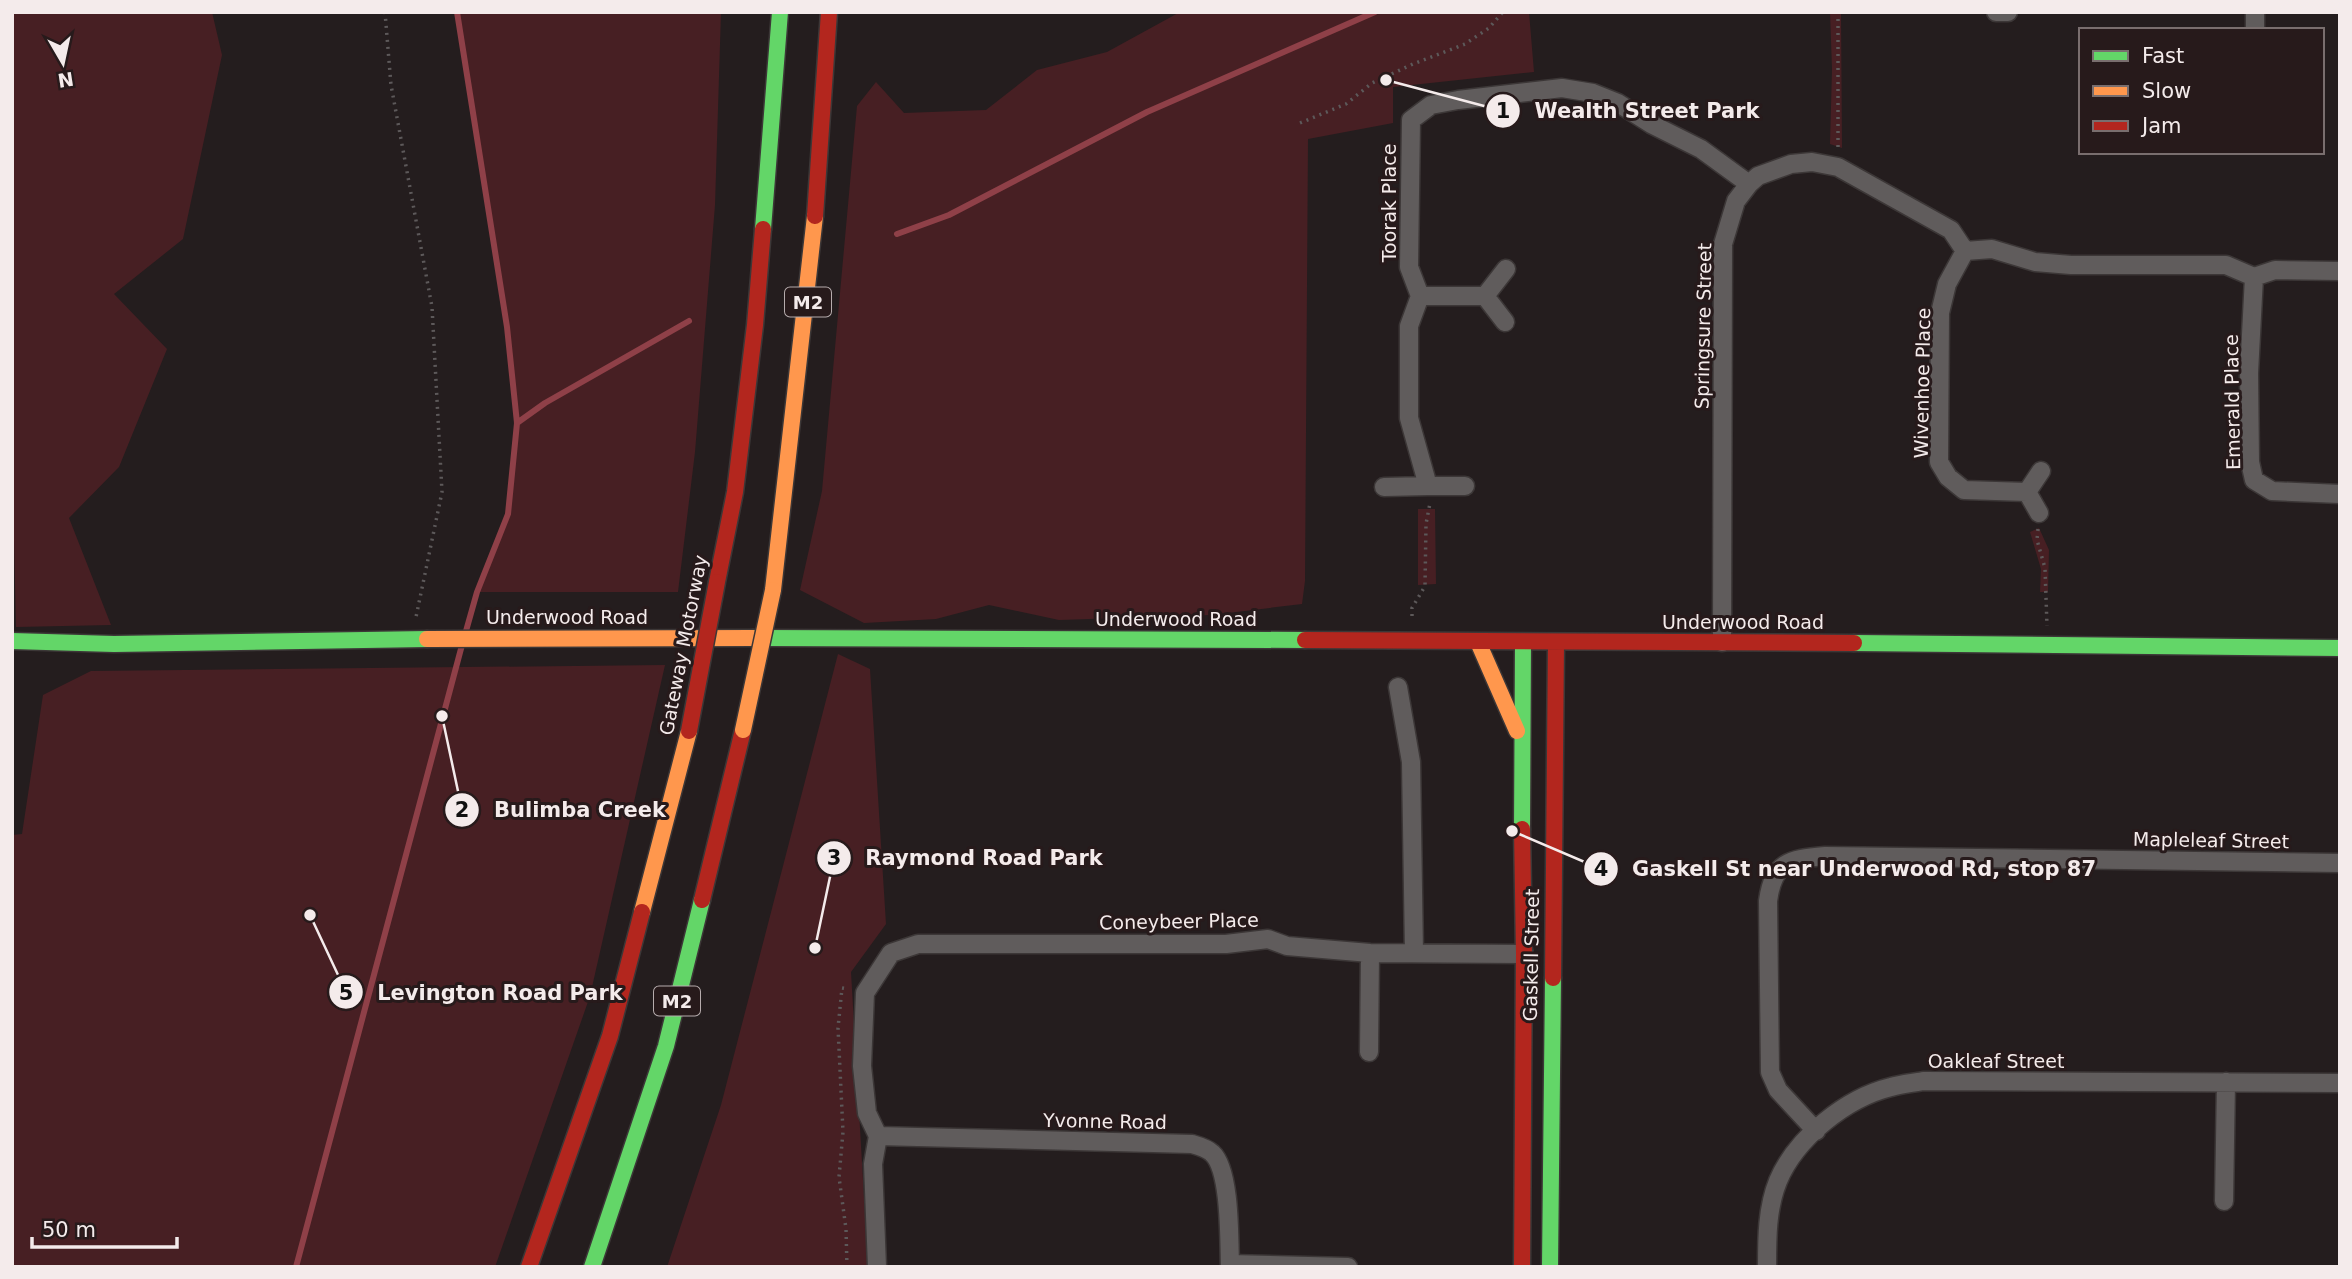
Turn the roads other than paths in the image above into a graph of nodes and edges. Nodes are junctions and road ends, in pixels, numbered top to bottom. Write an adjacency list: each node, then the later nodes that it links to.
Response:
1 (780, 12): 40 (main road, Gateway Motorway / M2, bridge)
2 (829, 12): 41 (main road, M2, bridge)
3 (1996, 12): 4 (street)
4 (2008, 12)
5 (1749, 184): 6 (street); 10 (street, Toorak Place); 22 (street, Springsure Street)
6 (1965, 251): 9 (street); 17 (street, Wivenhoe Place)
7 (1506, 269): 11 (street)
8 (2340, 271): 9 (street)
9 (2254, 276): 18 (street, Emerald Place)
10 (1420, 296): 11 (street); 14 (street)
11 (1485, 296): 12 (street)
12 (1505, 322)
13 (2041, 471): 17 (street)
14 (1428, 486): 15 (street); 16 (street)
15 (1465, 486)
16 (1384, 487)
17 (2026, 492): 19 (street)
18 (2340, 494)
19 (2039, 513)
20 (12, 641): 21 (main road, Underwood Road)
21 (1478, 642): 23 (main road, Underwood Road); 27 (main road, Gaskell Street)
22 (1722, 642): 24 (main road, Underwood Road); 25 (main road, Underwood Road)
23 (1523, 643): 24 (main road, Underwood Road); 27 (main road, Gaskell Street)
24 (1556, 643): 32 (main road, Gaskell Street)
25 (2340, 648)
26 (1398, 687): 30 (street)
27 (1521, 738): 31 (main road, Gaskell Street)
28 (2340, 863): 36 (street, Mapleleaf Street)
29 (1370, 953): 30 (street, Coneybeer Place); 33 (street); 37 (street, Coneybeer Place)
30 (1414, 953): 31 (street, Coneybeer Place)
31 (1524, 954): 32 (main road, Coneybeer Place); 44 (main road, Gaskell Street)
32 (1551, 954): 45 (main road, Gaskell Street)
33 (1369, 1052)
34 (2226, 1082): 35 (street, Oakleaf Street); 36 (street, Oakleaf Street); 38 (street)
35 (2340, 1083)
36 (1816, 1131): 46 (street, Oakleaf Street)
37 (878, 1136): 39 (street, Yvonne Road); 42 (street)
38 (2224, 1201)
39 (1230, 1266): 43 (street)
40 (529, 1267)
41 (592, 1267)
42 (877, 1267)
43 (1348, 1267)
44 (1522, 1267)
45 (1550, 1267)
46 (1767, 1267)

